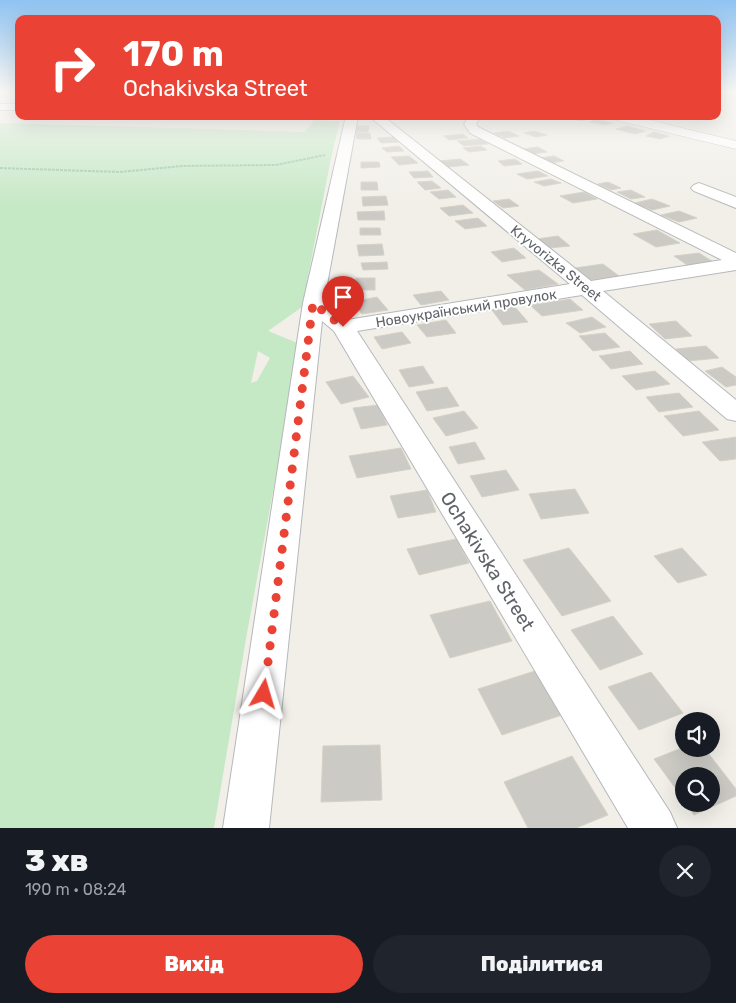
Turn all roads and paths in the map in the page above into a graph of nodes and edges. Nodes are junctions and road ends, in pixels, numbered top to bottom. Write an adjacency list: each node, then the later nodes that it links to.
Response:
1 (350, 130): 6 (street)
2 (391, 130): 13 (street, Kryvorizka Street)
3 (474, 130): 10 (street)
4 (672, 130): 5 (street)
5 (736, 145)
6 (346, 153): 7 (path); 14 (street)
7 (0, 168)
8 (699, 188): 9 (street)
9 (736, 203)
10 (736, 260)
11 (726, 266): 12 (street); 13 (street, Новоукраїнський провулок)
12 (736, 281)
13 (588, 289): 15 (street, Новоукраїнський провулок); 16 (street, Kryvorizka Street)
14 (313, 303): 15 (street, Ochakivska Street); 17 (street)
15 (343, 327): 18 (street, Ochakivska Street)
16 (736, 413)
17 (246, 828)
18 (654, 828)

